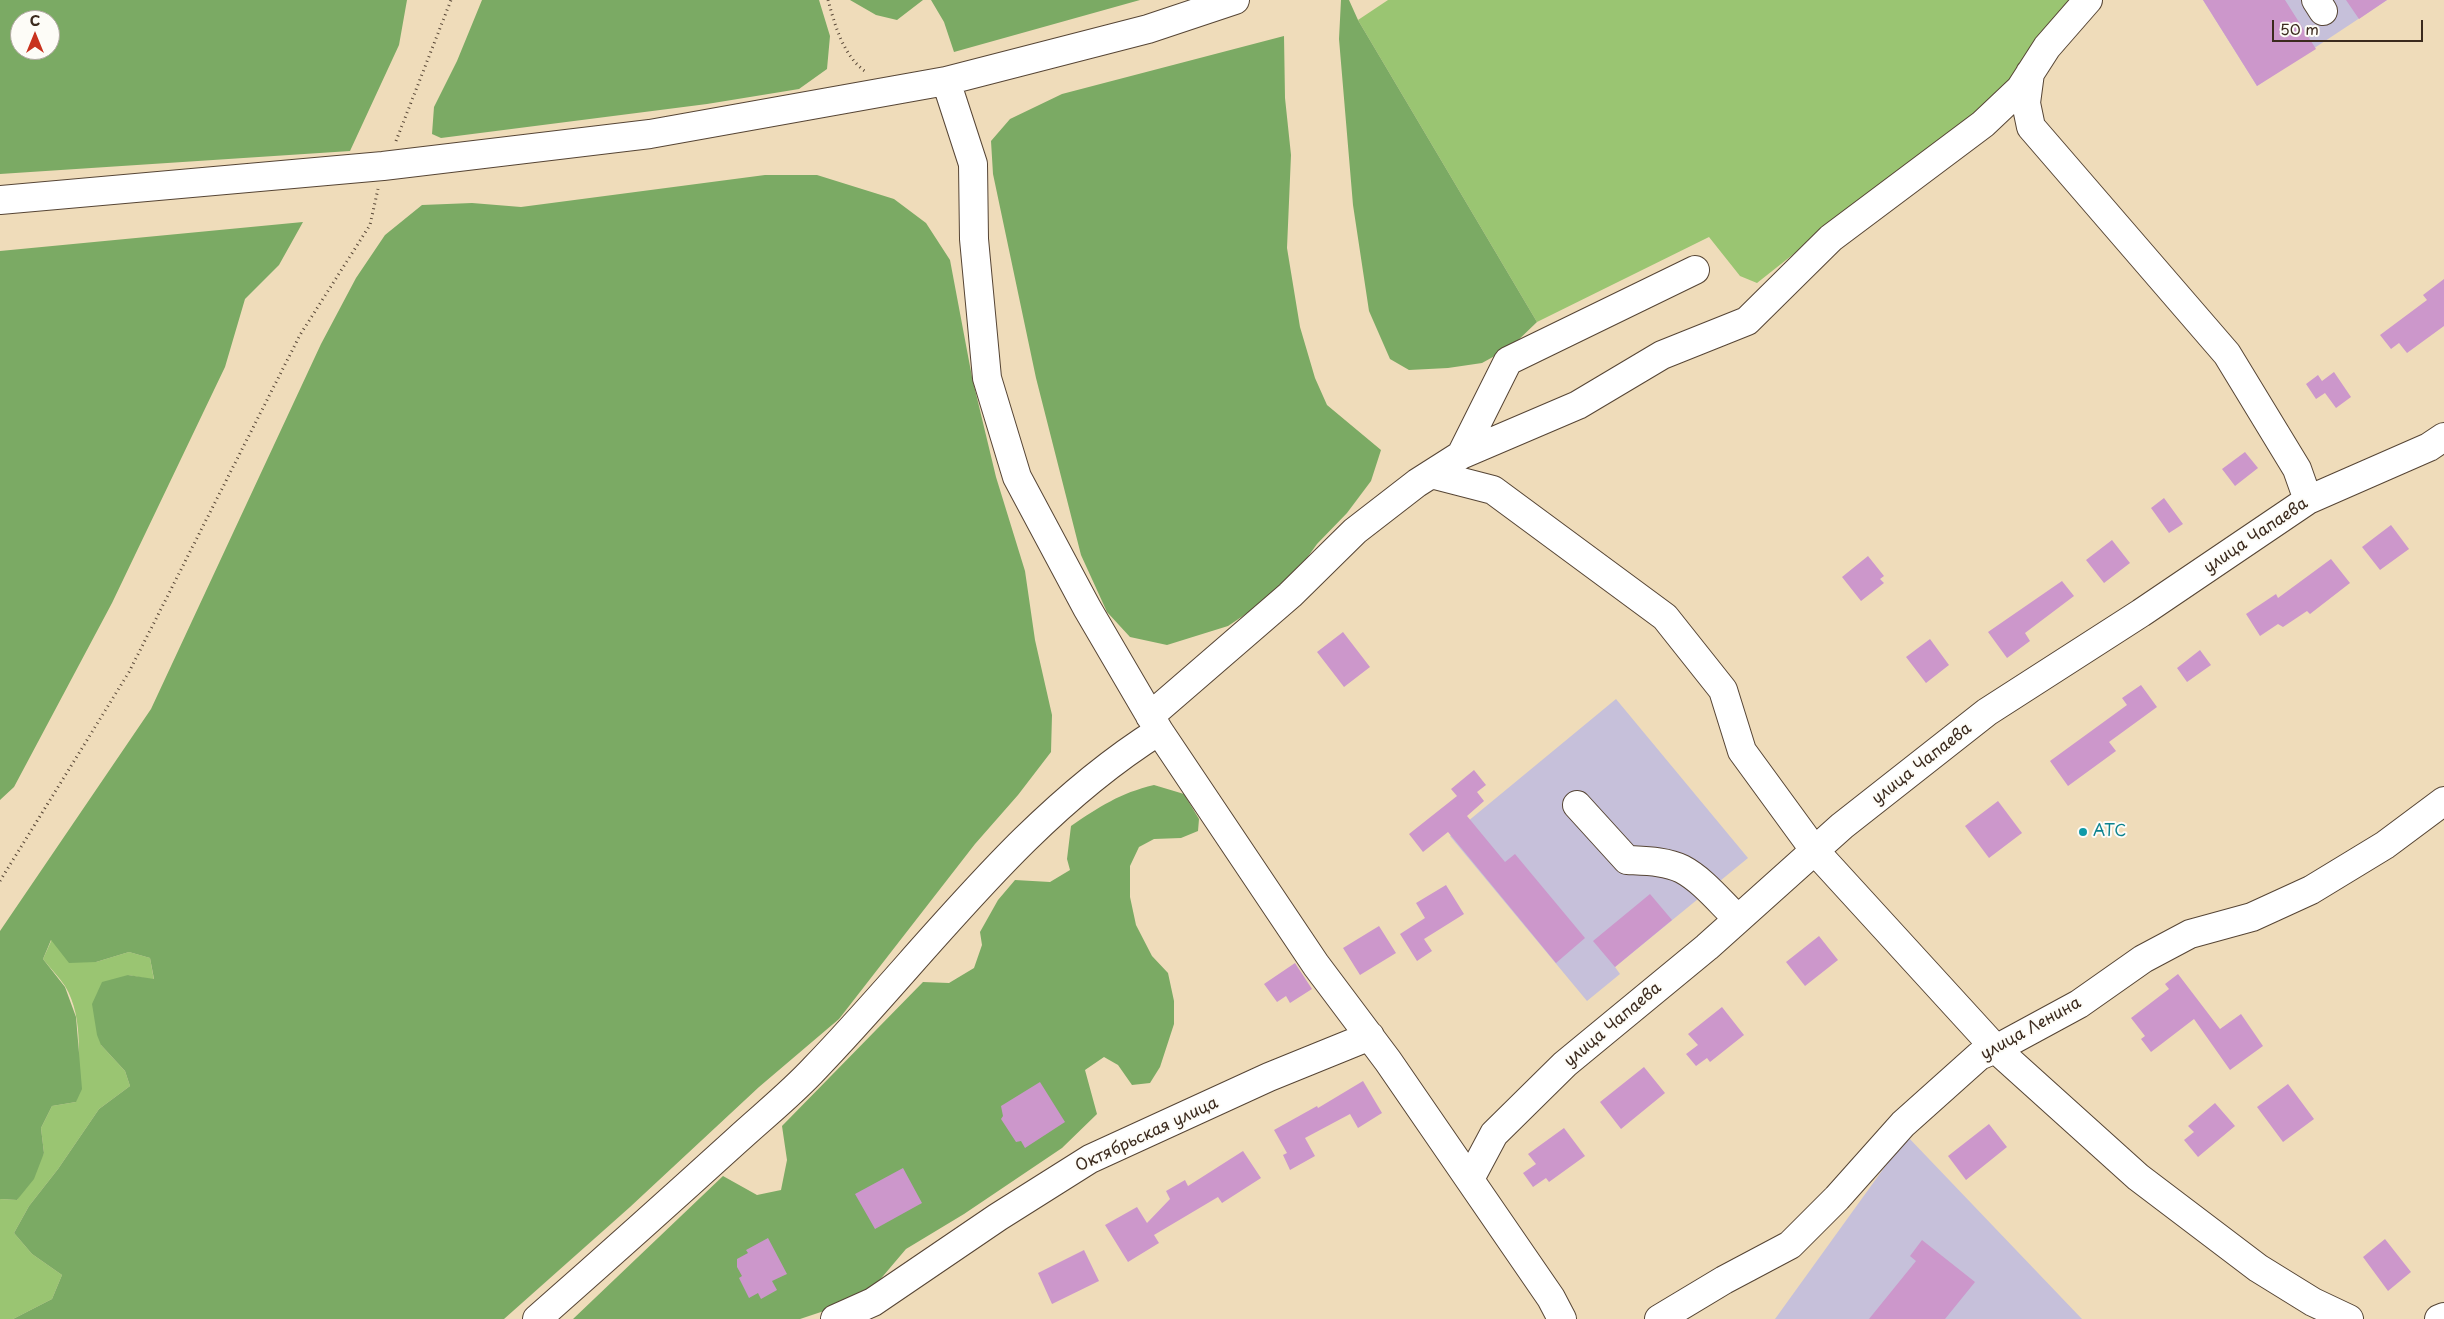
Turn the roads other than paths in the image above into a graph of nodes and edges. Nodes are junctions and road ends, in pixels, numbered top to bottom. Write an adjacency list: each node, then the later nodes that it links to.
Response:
1 (1235, 0): 4 (street)
2 (2088, 0): 3 (street)
3 (2030, 73): 5 (street); 6 (street)
4 (946, 81): 7 (street); 13 (street)
5 (1983, 124): 6 (street); 10 (street)
6 (2031, 127): 12 (street)
7 (0, 200)
8 (1695, 270): 10 (street)
9 (2444, 437): 12 (street, улица Чапаева)
10 (1461, 455): 11 (street)
11 (1431, 474): 13 (street); 16 (street)
12 (2308, 500): 16 (street, улица Чапаева)
13 (1154, 723): 18 (street); 22 (street)
14 (2444, 801): 19 (street, улица Ленина)
15 (1577, 805): 17 (street)
16 (1815, 851): 17 (street, улица Чапаева); 19 (street)
17 (1738, 919): 20 (street, улица Чапаева)
18 (1370, 1036): 20 (street); 23 (street, Октябрьская улица)
19 (1996, 1050): 25 (street, улица Ленина); 26 (street)
20 (1470, 1179): 24 (street)
21 (2444, 1317): 27 (street)
22 (537, 1319)
23 (835, 1319)
24 (1562, 1319)
25 (1659, 1319)
26 (2349, 1319)
27 (2439, 1319)

